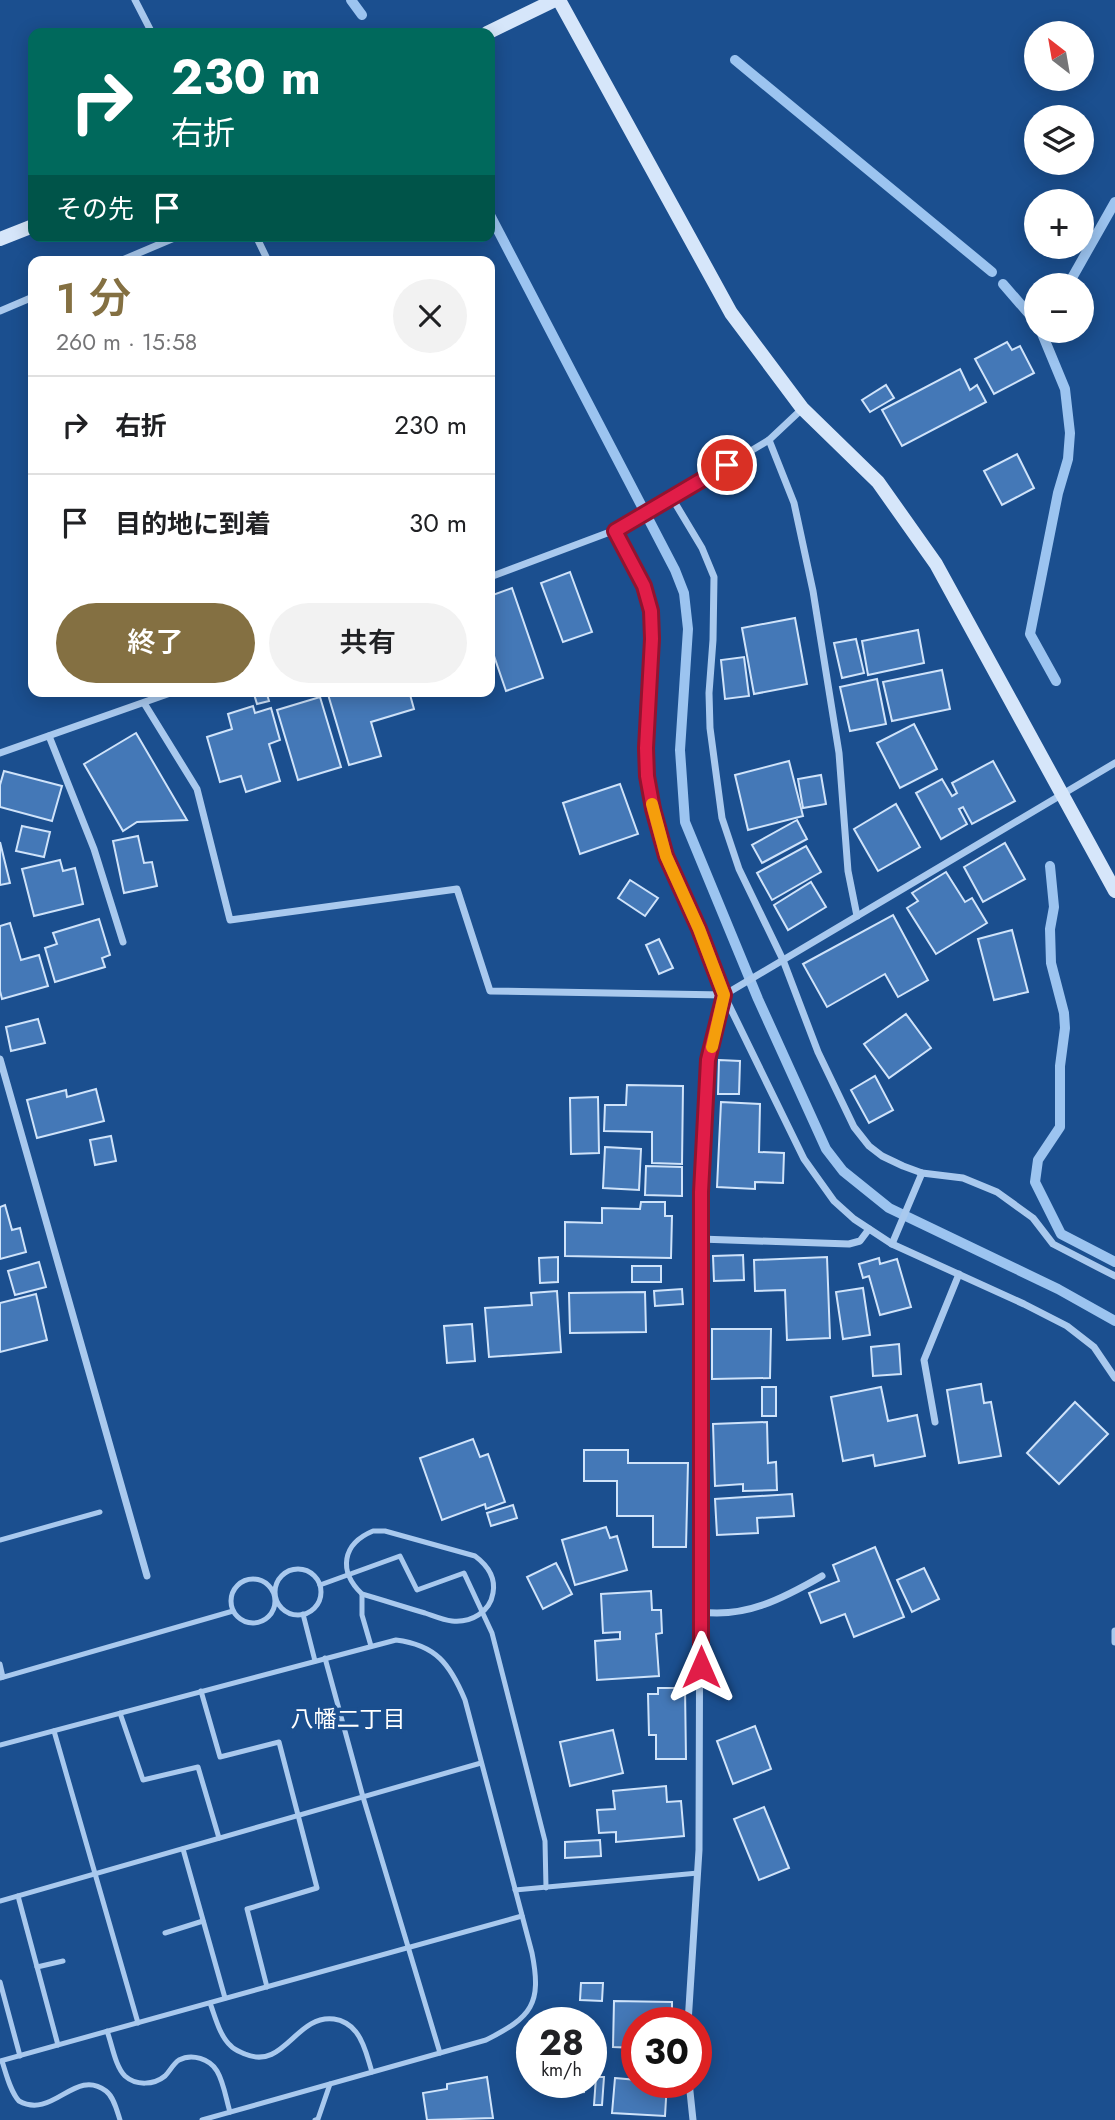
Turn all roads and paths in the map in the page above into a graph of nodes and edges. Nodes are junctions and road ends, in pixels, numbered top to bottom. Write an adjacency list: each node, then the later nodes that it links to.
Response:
1 (135, 0): 3 (street)
2 (557, 0): 4 (street); 11 (street)
3 (149, 28)
4 (495, 29)
5 (28, 228): 6 (street)
6 (0, 239)
7 (165, 242): 8 (street)
8 (132, 256)
9 (28, 299): 10 (street)
10 (0, 311)
11 (802, 408): 12 (street); 21 (street)
12 (769, 440): 13 (street); 23 (street)
13 (672, 498): 14 (street); 25 (street)
14 (615, 531): 15 (street); 26 (street)
15 (495, 575)
16 (160, 697): 17 (street)
17 (144, 703): 18 (street); 26 (street)
18 (49, 736): 19 (street); 24 (street)
19 (0, 753)
20 (1115, 763): 21 (street)
21 (1063, 795): 22 (street); 23 (street)
22 (1115, 891)
23 (858, 916): 25 (street)
24 (123, 942)
25 (783, 960): 26 (street); 28 (street)
26 (727, 993): 29 (street); 30 (street)
27 (0, 1059): 38 (street)
28 (922, 1173): 31 (street); 33 (street)
29 (869, 1229): 30 (street); 31 (street)
30 (701, 1239): 46 (street)
31 (892, 1244): 32 (street)
32 (959, 1274): 34 (street); 35 (street)
33 (1115, 1276)
34 (1115, 1378)
35 (935, 1422)
36 (100, 1512): 37 (lane)
37 (0, 1540)
38 (147, 1576)
39 (348, 1576): 41 (lane); 42 (lane); 45 (lane); 45 (lane)
40 (822, 1576): 46 (street)
41 (320, 1585): 43 (lane); 47 (lane)
42 (362, 1594): 45 (lane); 50 (lane)
43 (275, 1595): 44 (lane); 44 (lane); 47 (lane)
44 (233, 1611): 54 (lane)
45 (483, 1612): 66 (lane)
46 (701, 1612): 65 (street)
47 (303, 1614): 52 (lane)
48 (1115, 1631): 49 (street)
49 (1115, 1642)
50 (371, 1646): 51 (lane); 59 (lane)
51 (325, 1658): 52 (lane); 60 (lane)
52 (314, 1661): 55 (lane)
53 (0, 1664): 54 (lane)
54 (2, 1677)
55 (201, 1691): 56 (lane); 61 (lane)
56 (120, 1713): 57 (lane); 62 (lane)
57 (54, 1731): 58 (lane); 64 (lane)
58 (0, 1745)
59 (481, 1763): 60 (lane); 67 (lane)
60 (363, 1797): 61 (lane); 73 (lane)
61 (299, 1815): 62 (lane); 77 (lane)
62 (219, 1838): 63 (lane)
63 (183, 1849): 64 (lane); 71 (lane)
64 (96, 1873): 68 (lane); 81 (lane)
65 (698, 1873): 66 (lane); 80 (street)
66 (546, 1888): 67 (lane)
67 (514, 1890): 70 (lane)
68 (18, 1896): 69 (lane); 75 (lane)
69 (0, 1901)
70 (522, 1916): 73 (lane); 84 (lane)
71 (203, 1921): 72 (lane); 78 (lane)
72 (165, 1933)
73 (409, 1947): 77 (lane); 84 (lane)
74 (62, 1961): 75 (lane)
75 (37, 1967): 83 (lane)
76 (0, 1982): 85 (lane)
77 (267, 1987): 78 (lane)
78 (225, 1998): 79 (lane)
79 (210, 2003): 81 (lane); 87 (lane)
80 (689, 2007)
81 (138, 2023): 82 (lane)
82 (107, 2031): 83 (lane); 90 (lane)
83 (58, 2045): 85 (lane)
84 (440, 2053): 87 (lane)
85 (20, 2056): 86 (lane)
86 (1, 2061): 91 (lane)
87 (372, 2073): 88 (lane)
88 (330, 2084): 90 (lane); 93 (lane)
89 (691, 2098): 94 (street)
90 (230, 2112): 92 (lane)
91 (120, 2120)
92 (202, 2120)
93 (315, 2120)
94 (693, 2120)

